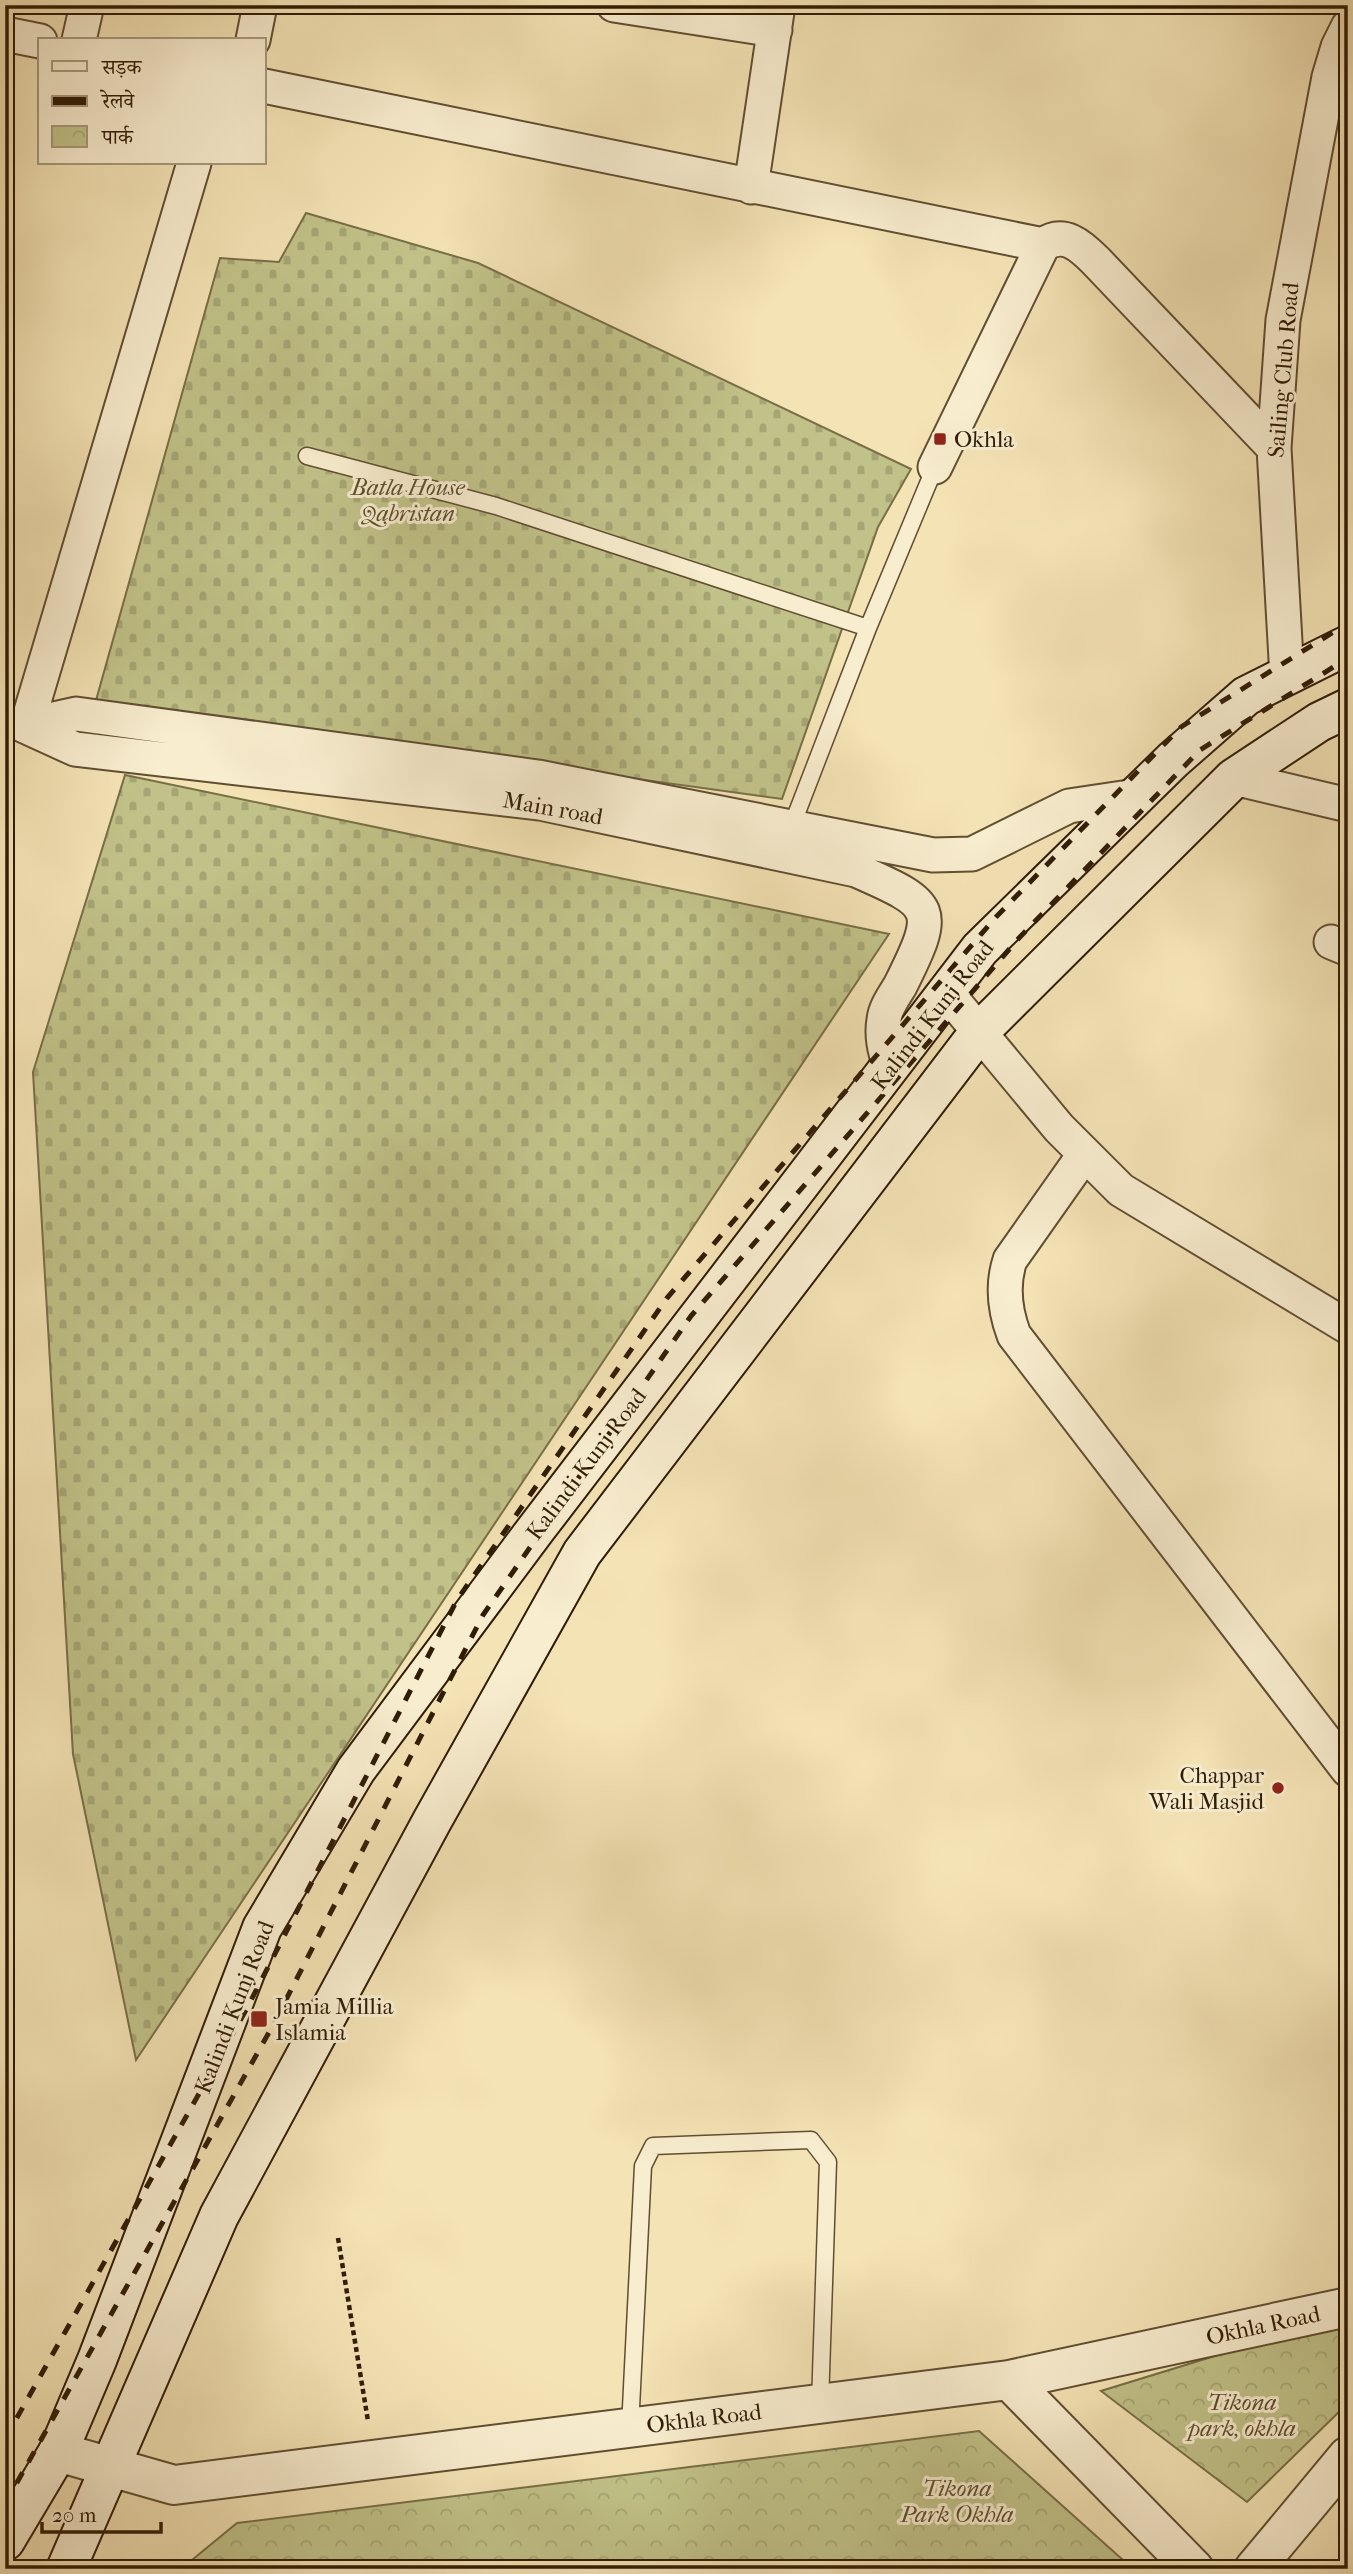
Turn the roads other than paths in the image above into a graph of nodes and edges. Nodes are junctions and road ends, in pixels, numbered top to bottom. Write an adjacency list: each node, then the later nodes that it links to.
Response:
1 (87, 5): 7 (street)
2 (260, 5): 8 (street)
3 (614, 5): 4 (street)
4 (776, 18): 12 (street)
5 (1348, 27): 14 (street, Sailing Club Road)
6 (5, 34): 9 (street)
7 (79, 38)
8 (253, 38)
9 (38, 41)
10 (266, 86): 12 (street)
11 (194, 164): 21 (street)
12 (751, 187): 13 (street)
13 (1043, 245): 14 (street); 16 (street)
14 (1274, 448): 19 (street, Sailing Club Road)
15 (307, 456): 17 (lane)
16 (935, 467): 17 (lane)
17 (868, 628): 25 (lane)
18 (1348, 645): 19 (main road, Kalindi Kunj Road)
19 (1287, 677): 23 (main road, Kalindi Kunj Road)
20 (1348, 708): 22 (main road)
21 (16, 723): 25 (street); 28 (street, Main road)
22 (1234, 778): 24 (street); 27 (main road)
23 (1136, 796): 25 (street); 26 (main road, Kalindi Kunj Road)
24 (1348, 805)
25 (791, 828)
26 (947, 993): 27 (street); 28 (main road, Kalindi Kunj Road)
27 (981, 1031): 29 (street); 38 (main road)
28 (890, 1067): 36 (main road, Kalindi Kunj Road)
29 (1084, 1155): 30 (street); 31 (street)
30 (1348, 1327)
31 (1348, 1770)
32 (1348, 2307): 33 (main road, Okhla Road)
33 (1009, 2380): 34 (main road, Okhla Road); 41 (main road)
34 (820, 2404): 35 (main road, Okhla Road); 35 (lane)
35 (630, 2428): 38 (main road, Okhla Road)
36 (58, 2452): 38 (main road, Okhla Road); 39 (main road, Kalindi Kunj Road)
37 (1348, 2456): 42 (main road)
38 (111, 2466): 40 (main road)
39 (5, 2541)
40 (66, 2569)
41 (1194, 2569)
42 (1254, 2569)

